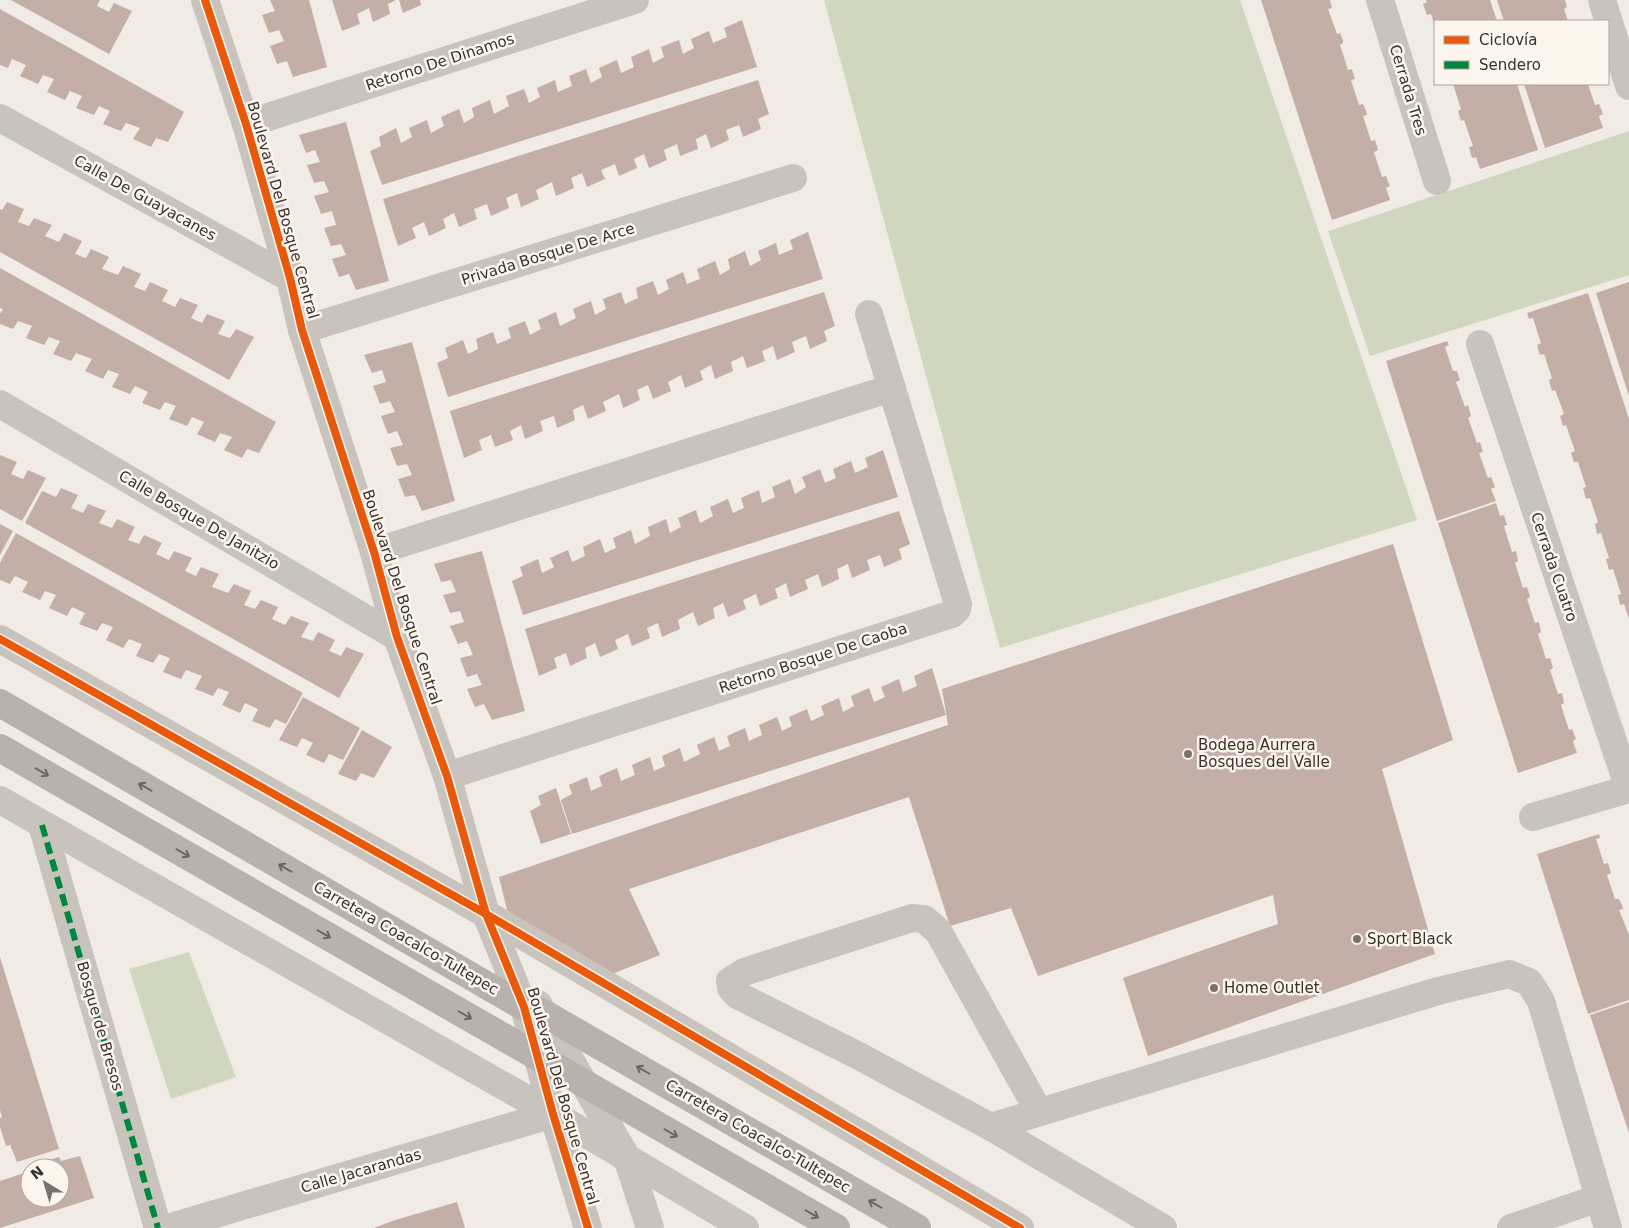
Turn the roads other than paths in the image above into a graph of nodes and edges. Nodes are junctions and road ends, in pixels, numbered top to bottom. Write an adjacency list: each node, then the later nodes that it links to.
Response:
1 (205, 0): 9 (street, Boulevard Del Bosque Central)
2 (635, 0): 9 (street, Retorno De Dinamos)
3 (1380, 0): 11 (street, Cerrada Tres)
4 (1602, 0): 5 (street)
5 (1608, 20)
6 (1609, 22): 7 (street)
7 (1629, 86)
8 (0, 118): 12 (street, Calle De Guayacanes)
9 (246, 124): 12 (street, Boulevard Del Bosque Central)
10 (793, 178): 14 (street, Privada Bosque De Arce)
11 (1437, 181)
12 (290, 278): 14 (street, Boulevard Del Bosque Central)
13 (869, 314): 16 (street, Retorno Bosque De Caoba)
14 (302, 330): 18 (street, Boulevard Del Bosque Central)
15 (1480, 344): 24 (street, Cerrada Cuatro)
16 (892, 388): 18 (street); 23 (street, Retorno Bosque De Caoba)
17 (0, 404): 19 (street, Calle Bosque De Janitzio)
18 (374, 552): 19 (street, Boulevard Del Bosque Central)
19 (397, 637): 23 (street, Boulevard Del Bosque Central)
20 (0, 639): 28 (street)
21 (0, 703): 29 (main road, Carretera Coacalco-Tultepec, one-way to 21)
22 (0, 748): 30 (main road, one-way to 30)
23 (447, 776): 28 (street, Boulevard Del Bosque Central)
24 (1629, 789): 26 (street)
25 (0, 800): 27 (street)
26 (1532, 817)
27 (42, 825): 33 (street); 37 (street, Bosque de Bresos)
28 (486, 914): 29 (street, Boulevard Del Bosque Central); 44 (street)
29 (534, 1010): 30 (street, Boulevard Del Bosque Central); 31 (street, Boulevard Del Bosque Central); 43 (main road, Carretera Coacalco-Tultepec, one-way to 29)
30 (538, 1056): 31 (main road); 33 (street, Boulevard Del Bosque Central)
31 (584, 1083): 35 (street, Boulevard Del Bosque Central); 42 (main road, one-way to 42)
32 (1039, 1112): 34 (street); 34 (street); 36 (street)
33 (553, 1114): 35 (street); 38 (street, Calle Jacarandas); 39 (street, Boulevard Del Bosque Central)
34 (991, 1127): 45 (street)
35 (627, 1158): 40 (street, Boulevard Del Bosque Central); 41 (street)
36 (1599, 1198): 46 (street); 47 (street)
37 (158, 1228)
38 (168, 1228)
39 (588, 1228)
40 (650, 1228)
41 (745, 1228)
42 (836, 1228)
43 (917, 1228)
44 (1020, 1228)
45 (1163, 1228)
46 (1511, 1228)
47 (1608, 1228)

